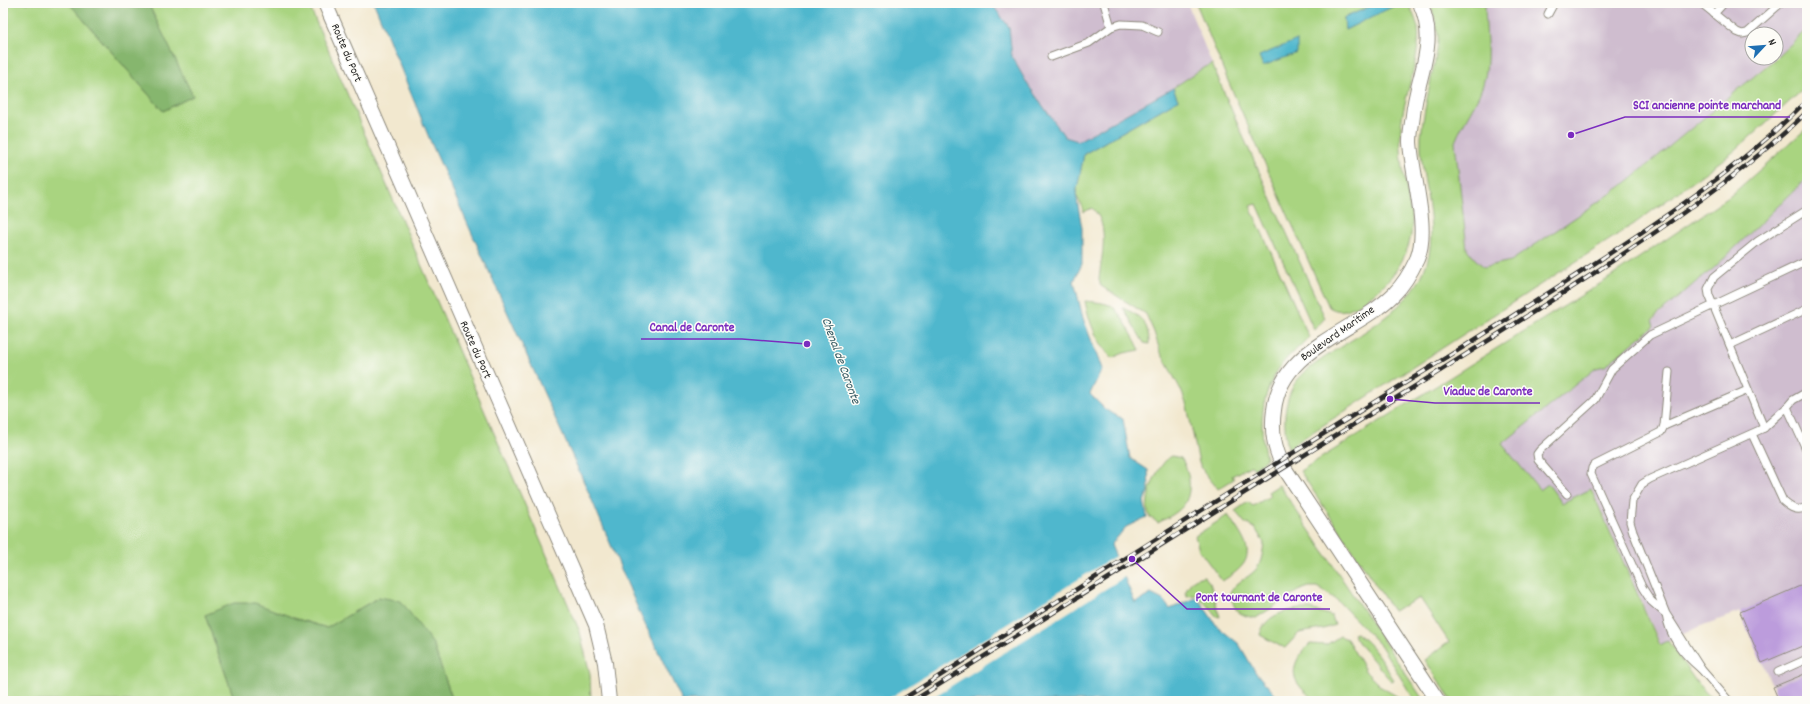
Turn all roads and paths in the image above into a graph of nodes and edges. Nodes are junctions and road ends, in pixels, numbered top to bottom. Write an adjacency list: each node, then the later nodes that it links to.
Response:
1 (325, 3): 33 (street, Route du Port)
2 (1104, 3): 10 (lane)
3 (1420, 3): 34 (street, Boulevard Maritime)
4 (1554, 3): 8 (lane)
5 (1701, 3): 9 (lane)
6 (1724, 3): 9 (lane)
7 (1782, 3): 9 (lane)
8 (1548, 14)
9 (1714, 14)
10 (1111, 27): 11 (lane); 12 (lane)
11 (1158, 32)
12 (1051, 57)
13 (1807, 210): 15 (lane)
14 (1807, 261): 15 (lane)
15 (1713, 305): 17 (lane); 26 (lane)
16 (1807, 309): 17 (lane)
17 (1730, 345): 19 (lane)
18 (1668, 372): 22 (lane)
19 (1748, 390): 22 (lane); 23 (lane)
20 (1807, 392): 21 (lane)
21 (1787, 407): 23 (lane); 25 (lane)
22 (1664, 426): 29 (lane)
23 (1764, 428): 24 (lane)
24 (1752, 434): 27 (lane); 28 (lane)
25 (1807, 451)
26 (1567, 494)
27 (1807, 507)
28 (1639, 547): 29 (lane); 30 (lane)
29 (1626, 552): 30 (lane)
30 (1666, 614): 35 (lane)
31 (1807, 659): 32 (lane)
32 (1778, 672)
33 (609, 701)
34 (1438, 701)
35 (1728, 701)

